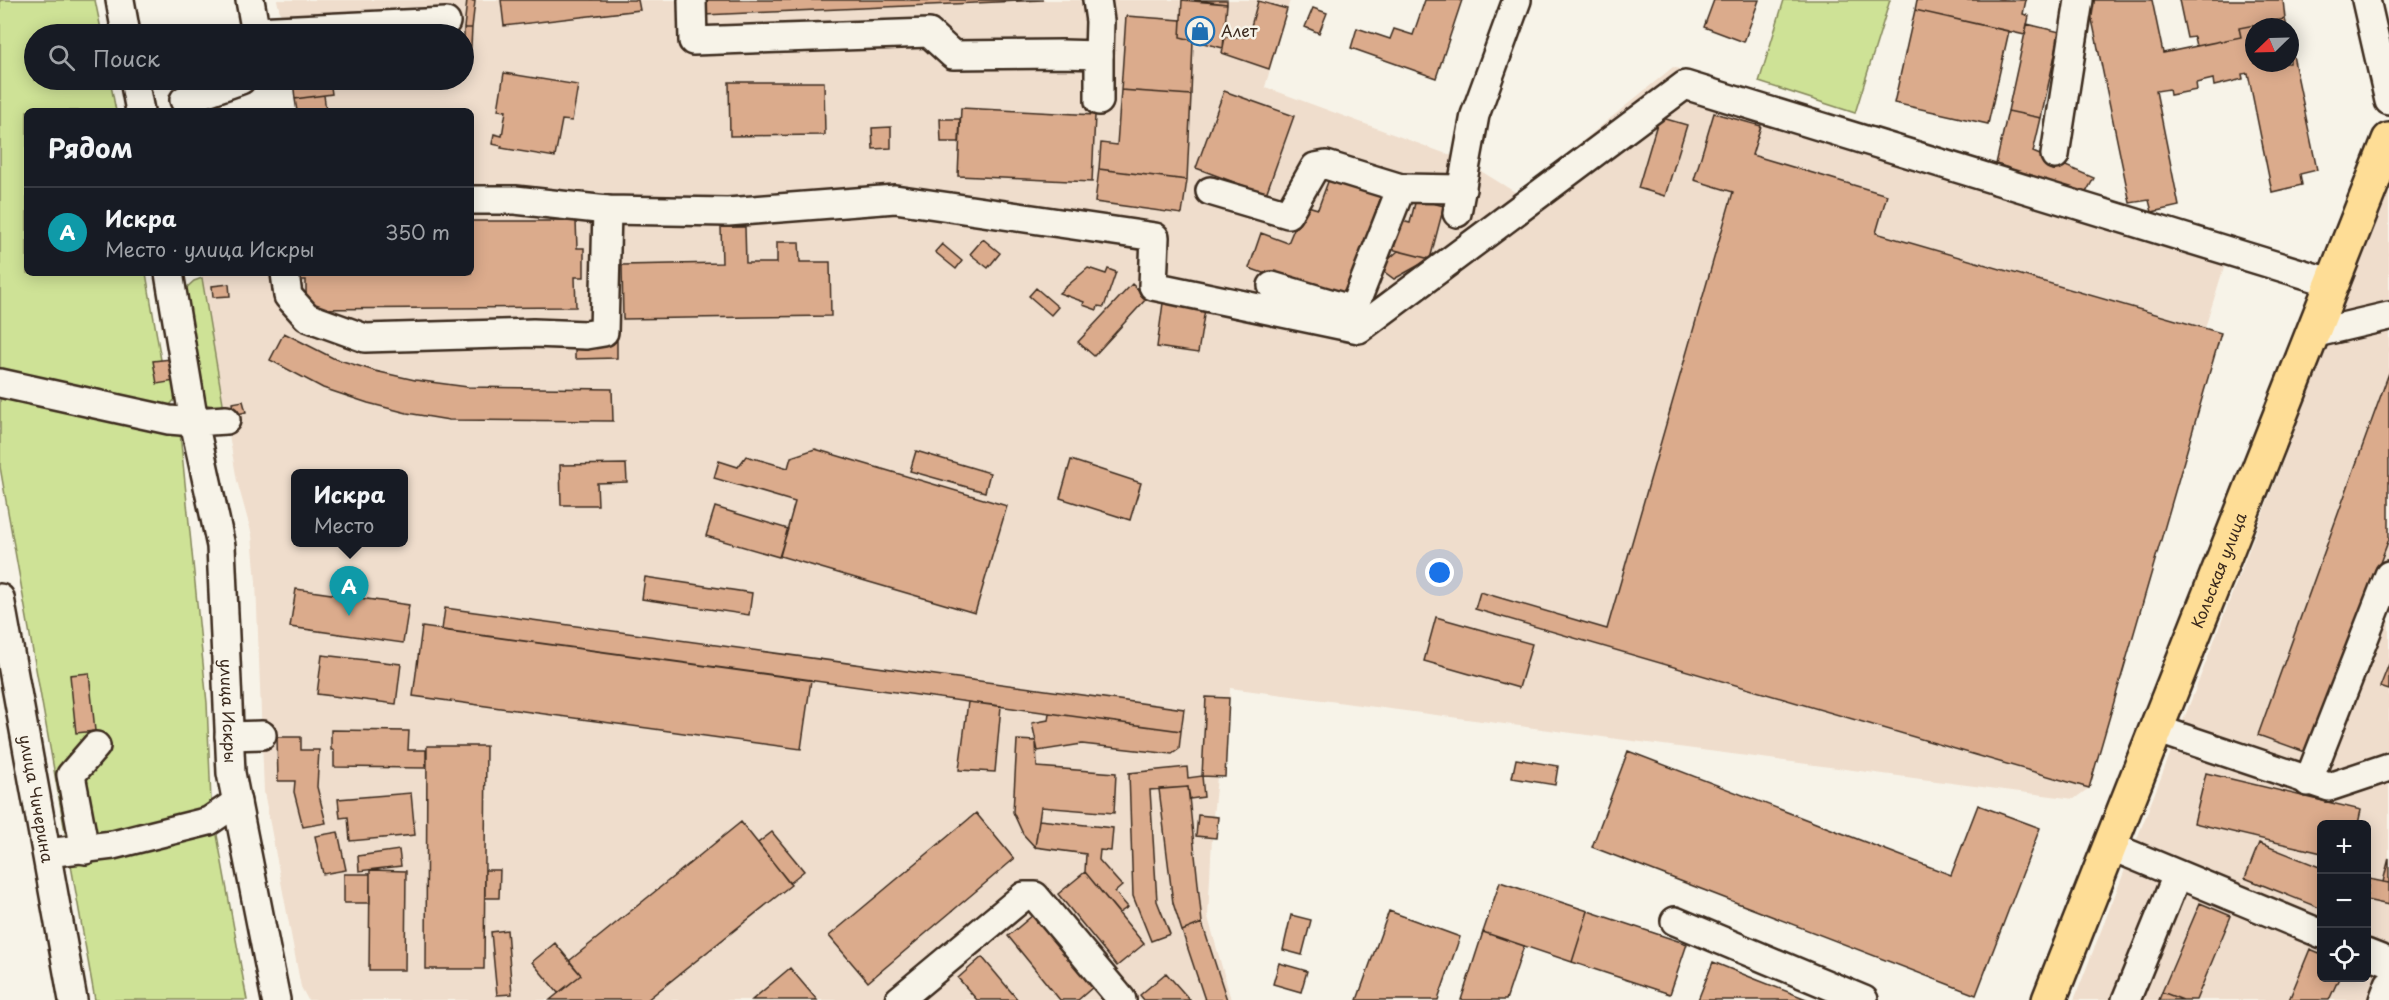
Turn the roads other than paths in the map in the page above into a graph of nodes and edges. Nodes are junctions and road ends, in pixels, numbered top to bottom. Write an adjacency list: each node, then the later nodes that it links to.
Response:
1 (120, 0): 9 (street)
2 (250, 0): 10 (street)
3 (692, 0): 12 (street)
4 (1097, 0): 12 (street)
5 (1517, 0): 21 (street)
6 (2079, 0): 20 (street)
7 (2366, 0): 17 (street)
8 (446, 22): 11 (street)
9 (124, 24)
10 (254, 24)
11 (411, 24)
12 (1099, 56): 16 (street)
13 (136, 90): 18 (street)
14 (212, 90): 15 (street)
15 (184, 100)
16 (1099, 101)
17 (2389, 101)
18 (139, 108)
19 (2389, 140): 27 (main road, Кольская улица)
20 (2055, 155)
21 (1401, 188): 22 (street); 28 (street)
22 (1210, 191)
23 (474, 200): 24 (street)
24 (607, 210): 26 (street); 27 (street)
25 (170, 276): 33 (street, улица Искры)
26 (285, 276)
27 (2333, 283): 30 (main road, Кольская улица)
28 (1272, 286)
29 (2389, 316): 30 (street)
30 (2312, 334): 38 (main road, Кольская улица)
31 (0, 383): 33 (street)
32 (226, 420): 33 (street)
33 (194, 422): 40 (street, улица Искры)
34 (2389, 575): 37 (street)
35 (0, 598): 36 (street, улица Чичерина)
36 (3, 633): 47 (street, улица Чичерина)
37 (2378, 634): 43 (street)
38 (2156, 729): 43 (street); 45 (main road, Кольская улица)
39 (262, 735): 40 (street)
40 (229, 736): 44 (street, улица Искры)
41 (96, 746): 46 (street)
42 (2389, 767): 43 (street)
43 (2308, 782)
44 (237, 802): 46 (street); 55 (street, улица Искры)
45 (2110, 846): 48 (street); 59 (main road, Кольская улица)
46 (85, 850): 47 (street)
47 (47, 853): 54 (street, улица Чичерина)
48 (2177, 875): 50 (street); 60 (street)
49 (1675, 921): 58 (street)
50 (2317, 932)
51 (2371, 955): 52 (street)
52 (2389, 962)
53 (2389, 984): 61 (street)
54 (73, 1000)
55 (276, 1000)
56 (899, 1000): 57 (street)
57 (1122, 1000)
58 (1864, 1000)
59 (2049, 1000)
60 (2126, 1000)
61 (2383, 1000)

